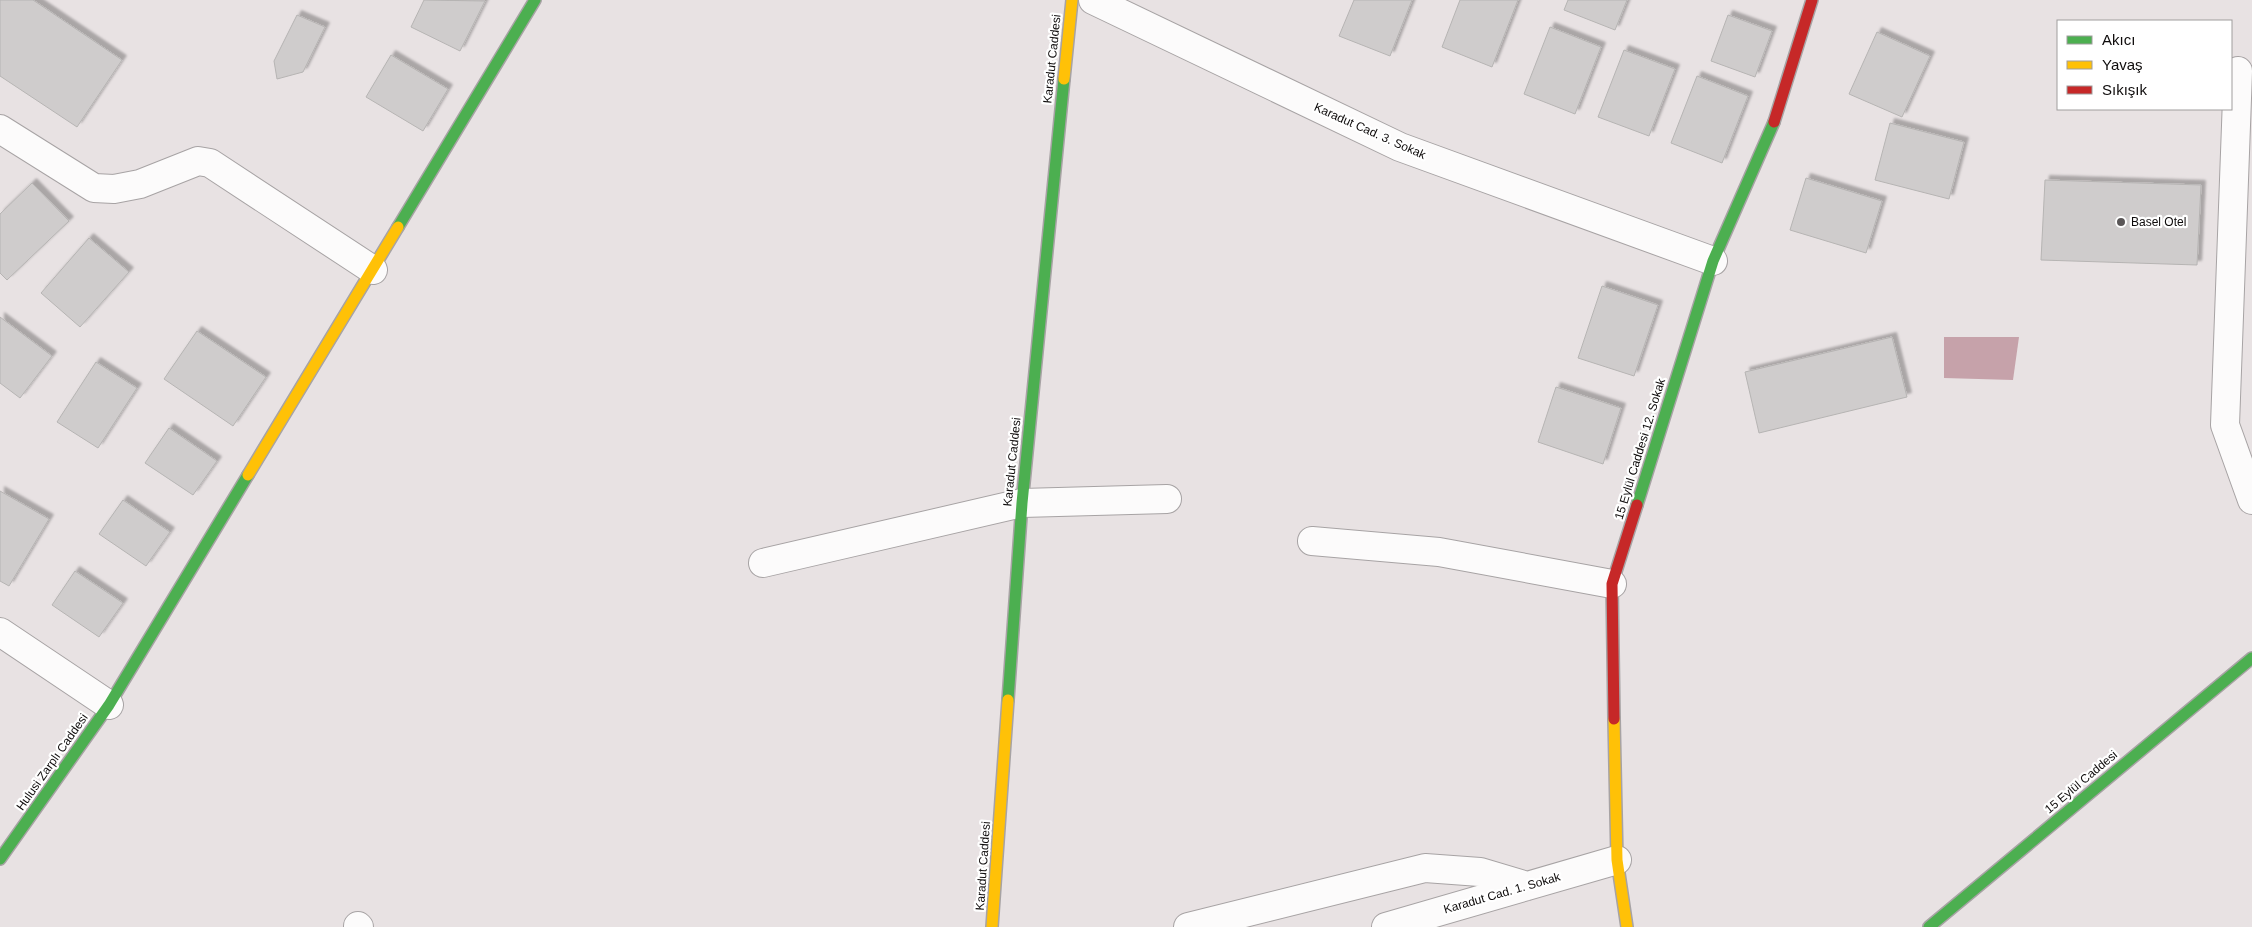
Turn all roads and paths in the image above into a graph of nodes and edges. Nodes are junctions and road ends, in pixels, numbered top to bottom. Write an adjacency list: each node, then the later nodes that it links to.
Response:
1 (535, 0): 8 (street, Hulusi Zarplı Caddesi)
2 (1072, 0): 11 (street, Karadut Caddesi)
3 (1093, 0): 7 (street, Karadut Cad. 3. Sokak)
4 (1812, 0): 7 (street, 15 Eylül Caddesi 12. Sokak)
5 (2238, 71): 10 (street)
6 (0, 129): 8 (street)
7 (1713, 261): 14 (street, 15 Eylül Caddesi 12. Sokak)
8 (373, 270): 17 (street, Hulusi Zarplı Caddesi)
9 (1167, 500): 11 (street)
10 (2252, 500)
11 (1022, 503): 13 (street); 21 (street, Karadut Caddesi)
12 (1312, 541): 14 (street)
13 (764, 563)
14 (1612, 584): 19 (street, 15 Eylül Caddesi 12. Sokak)
15 (0, 632): 17 (street)
16 (2252, 658): 25 (street, 15 Eylül Caddesi)
17 (109, 705): 18 (street, Hulusi Zarplı Caddesi)
18 (0, 859)
19 (1617, 860): 20 (street, Karadut Cad. 1. Sokak); 24 (street, 15 Eylül Caddesi 12. Sokak)
20 (1527, 886): 22 (street); 23 (street, Karadut Cad. 1. Sokak)
21 (992, 927)
22 (1188, 927)
23 (1386, 927)
24 (1627, 927)
25 (1928, 927)

